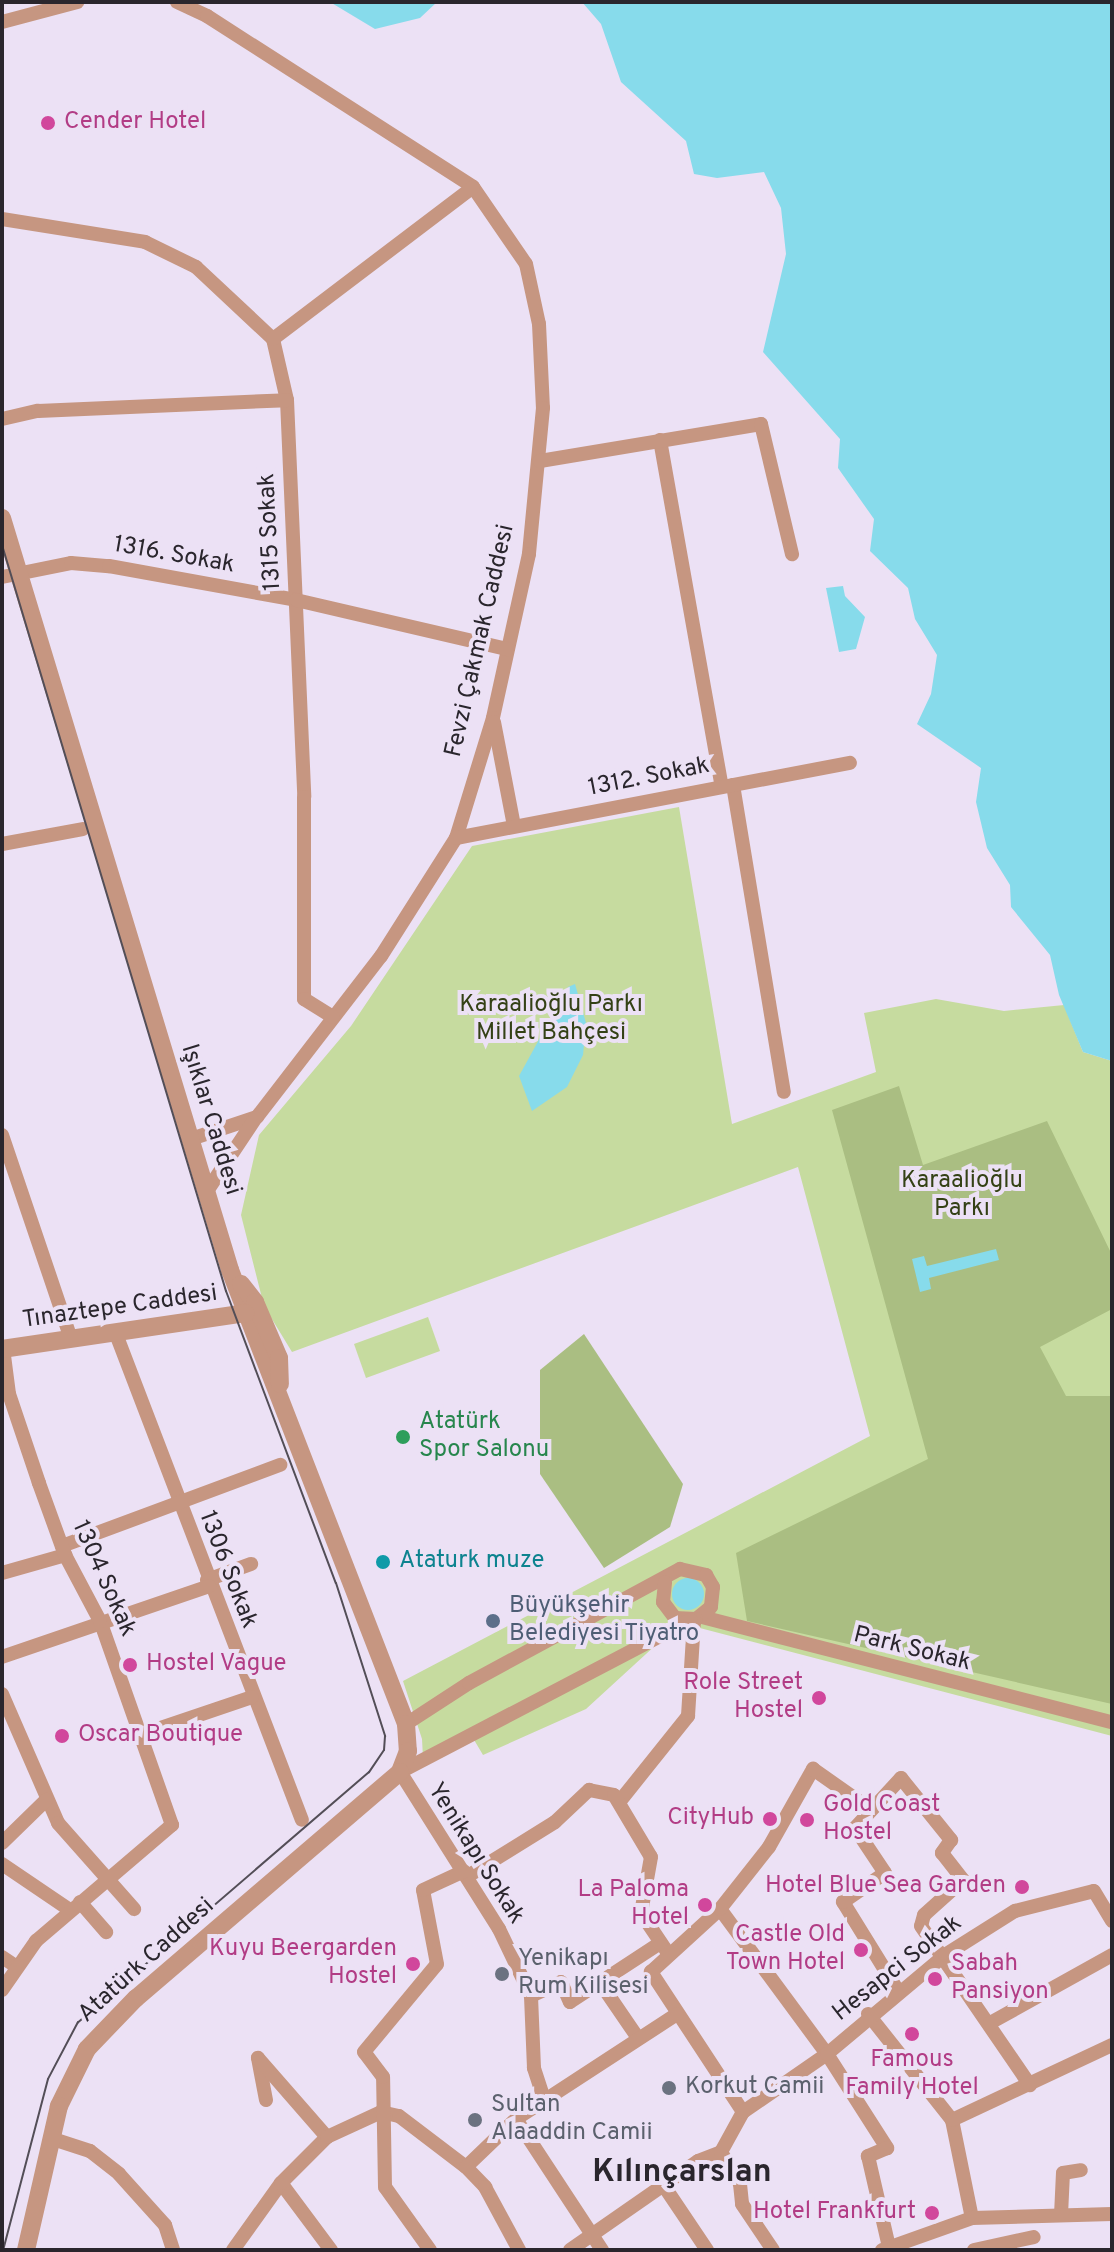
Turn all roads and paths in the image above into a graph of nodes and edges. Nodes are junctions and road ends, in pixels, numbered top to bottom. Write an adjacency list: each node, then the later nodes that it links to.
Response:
1 (77, 2): 3 (street)
2 (177, 2): 4 (street, Fevzi Çakmak Caddesi)
3 (2, 22)
4 (473, 187): 6 (street); 10 (street, Fevzi Çakmak Caddesi)
5 (2, 219): 6 (street)
6 (273, 339): 7 (street, 1315 Sokak)
7 (287, 400): 8 (street); 14 (street, 1315 Sokak)
8 (2, 419)
9 (660, 440): 10 (street); 12 (street); 18 (street)
10 (540, 461): 15 (street, Fevzi Çakmak Caddesi)
11 (2, 518): 13 (street, Işıklar Caddesi)
12 (792, 554)
13 (11, 575): 14 (street, 1316. Sokak); 27 (street, Işıklar Caddesi)
14 (296, 600): 15 (street, 1316. Sokak); 23 (street, 1315 Sokak)
15 (507, 649): 16 (street, Fevzi Çakmak Caddesi)
16 (493, 718): 19 (street); 21 (street, Fevzi Çakmak Caddesi)
17 (850, 763): 18 (street, 1312. Sokak)
18 (728, 786): 19 (street, 1312. Sokak); 24 (street)
19 (514, 826): 21 (street, 1312. Sokak)
20 (83, 829): 22 (street)
21 (456, 838): 23 (street, Fevzi Çakmak Caddesi)
22 (2, 844)
23 (333, 1017): 25 (street, Fevzi Çakmak Caddesi)
24 (784, 1092)
25 (257, 1117): 27 (street); 28 (street, Fevzi Çakmak Caddesi)
26 (2, 1135): 32 (street)
27 (191, 1139): 28 (street, Işıklar Caddesi)
28 (207, 1191): 29 (street, Işıklar Caddesi)
29 (230, 1270): 30 (street, Işıklar Caddesi); 34 (street)
30 (245, 1313): 31 (street, Tınaztepe Caddesi); 34 (street, Işıklar Caddesi)
31 (116, 1334): 32 (street, Tınaztepe Caddesi); 36 (street, 1306 Sokak)
32 (71, 1339): 33 (street, Tınaztepe Caddesi)
33 (3, 1348): 37 (street, 1304 Sokak)
34 (280, 1395): 48 (street, Işıklar Caddesi)
35 (280, 1465): 36 (street)
36 (178, 1503): 37 (street); 41 (street, 1306 Sokak)
37 (64, 1551): 39 (street); 43 (street, 1304 Sokak)
38 (251, 1564): 41 (street)
39 (2, 1573)
40 (665, 1582): 42 (street); 42 (street); 48 (street)
41 (208, 1583): 43 (street); 46 (street, 1306 Sokak)
42 (696, 1619): 47 (street, Park Sokak); 50 (street); 52 (street)
43 (100, 1621): 44 (street); 49 (street, 1304 Sokak)
44 (2, 1657)
45 (2, 1694): 51 (street)
46 (252, 1697): 49 (street); 54 (street, 1306 Sokak)
47 (1112, 1722)
48 (406, 1724): 50 (street)
49 (140, 1735): 58 (street, 1304 Sokak)
50 (400, 1772): 57 (street, Yenikapı Sokak); 87 (street, Atatürk Caddesi)
51 (46, 1800): 55 (street); 58 (street)
52 (620, 1801): 57 (street); 64 (street)
53 (870, 1809): 61 (street); 65 (street); 71 (street)
54 (302, 1820)
55 (2, 1843)
56 (2, 1864): 59 (street)
57 (466, 1874): 72 (street, Yenikapı Sokak); 82 (street)
58 (108, 1879): 59 (street); 60 (street)
59 (75, 1906): 63 (street); 68 (street)
60 (134, 1909)
61 (720, 1909): 64 (street); 78 (street)
62 (1112, 1921): 65 (street, Hesapci Sokak)
63 (106, 1932)
64 (664, 1948): 69 (street); 73 (street)
65 (945, 1955): 71 (street, Hesapci Sokak); 75 (street)
66 (1112, 1955): 75 (street)
67 (2, 1957): 68 (street)
68 (17, 1967): 70 (street)
69 (601, 1984): 72 (street); 76 (street)
70 (2, 1990)
71 (898, 1991): 74 (street, Hesapci Sokak)
72 (531, 1996): 80 (street, Yenikapı Sokak)
73 (677, 2014): 76 (street); 83 (street)
74 (868, 2014): 78 (street, Hesapci Sokak); 85 (street)
75 (990, 2023): 79 (street)
76 (638, 2038): 80 (street)
77 (1112, 2045): 79 (street)
78 (827, 2054): 83 (street, Hesapci Sokak); 99 (street)
79 (1030, 2085): 85 (street)
80 (544, 2099): 84 (street)
81 (266, 2100): 86 (street)
82 (381, 2112): 86 (street); 89 (street); 104 (street)
83 (743, 2112): 88 (street)
84 (516, 2119): 89 (street); 97 (street)
85 (952, 2120): 96 (street)
86 (327, 2137): 91 (street)
87 (50, 2138): 100 (street, Atatürk Caddesi); 101 (street)
88 (721, 2152): 92 (street); 109 (street)
89 (466, 2167): 105 (street)
90 (1081, 2170): 94 (street)
91 (281, 2183): 102 (street); 103 (street)
92 (664, 2186): 97 (street); 108 (street)
93 (1112, 2214): 94 (street)
94 (1061, 2215): 95 (street)
95 (1038, 2217): 96 (street); 98 (street)
96 (972, 2218): 99 (street)
97 (592, 2234): 106 (street); 107 (street)
98 (1034, 2237): 110 (street); 111 (street)
99 (886, 2248)
100 (26, 2250)
101 (173, 2250)
102 (233, 2250)
103 (331, 2250)
104 (430, 2250)
105 (519, 2250)
106 (570, 2250)
107 (602, 2250)
108 (707, 2250)
109 (773, 2250)
110 (974, 2250)
111 (1044, 2250)

